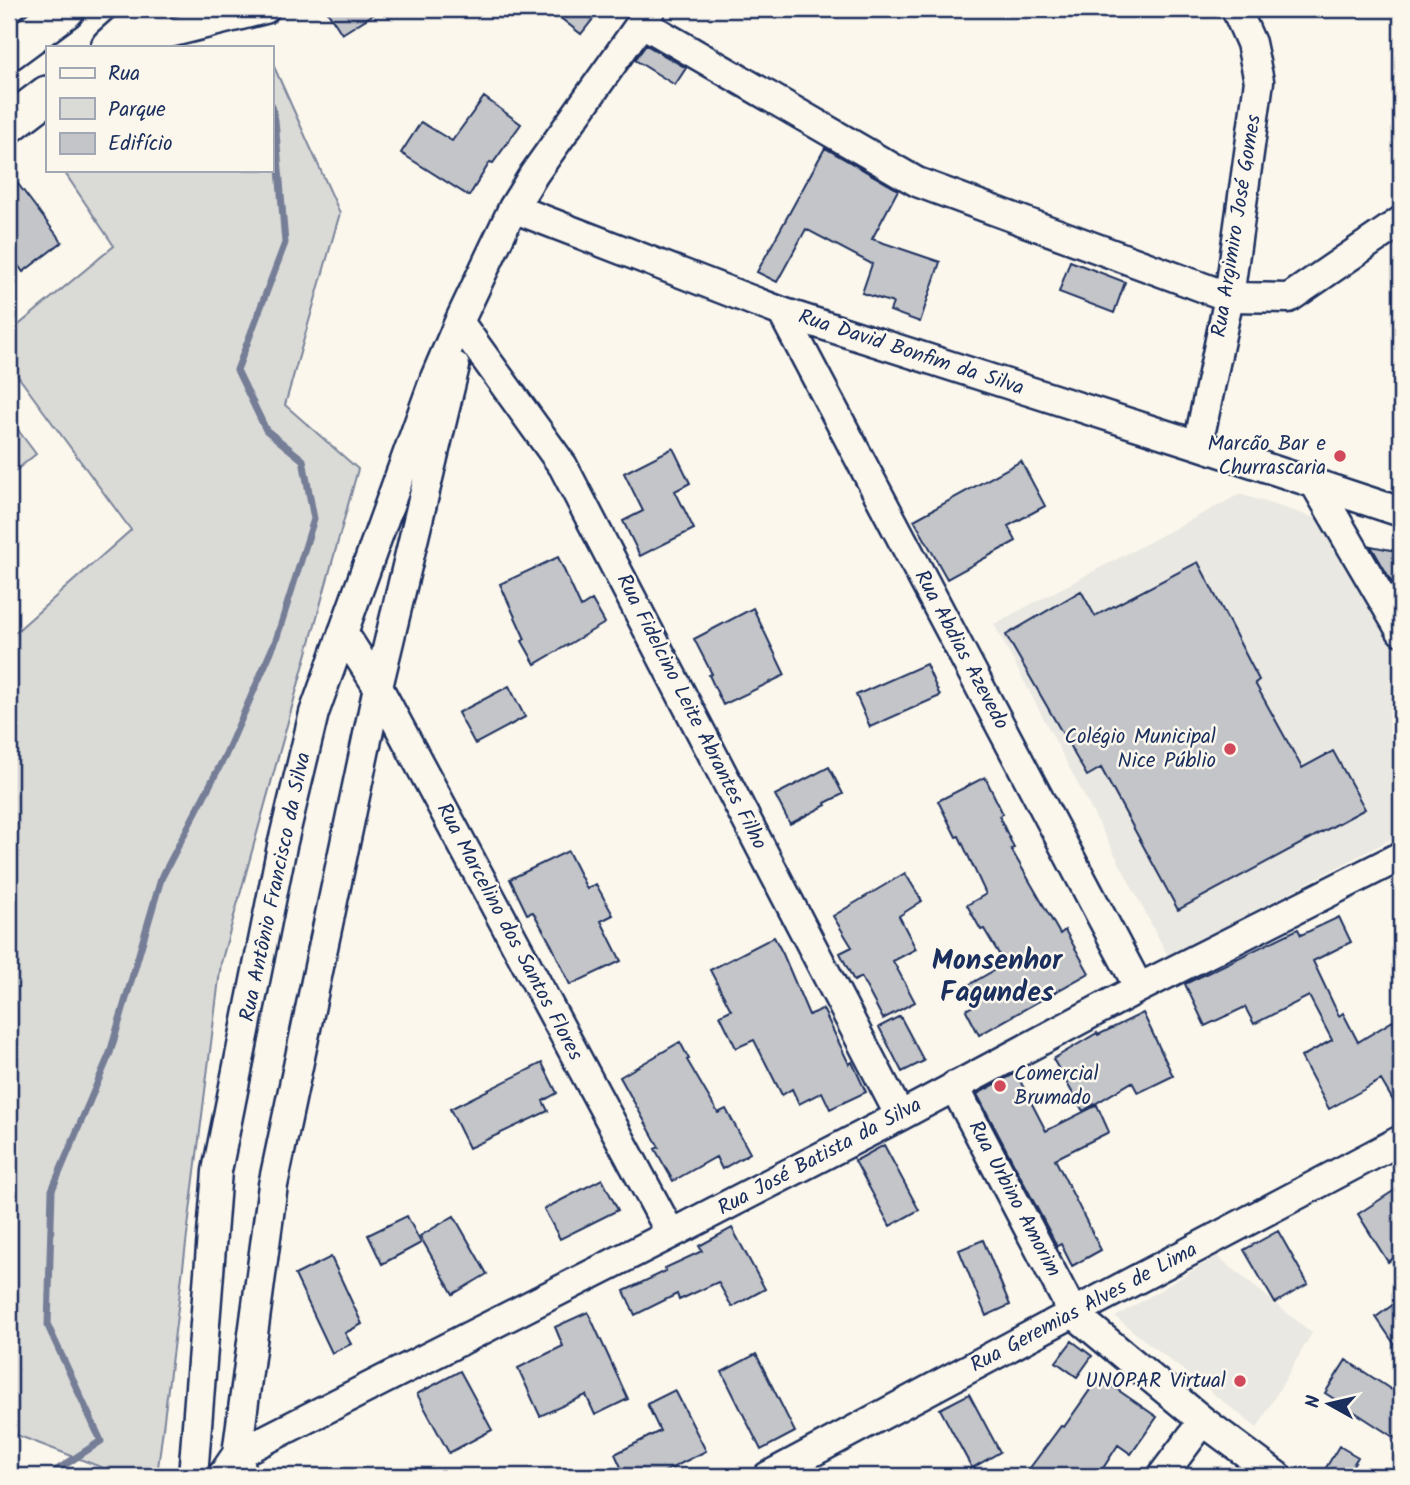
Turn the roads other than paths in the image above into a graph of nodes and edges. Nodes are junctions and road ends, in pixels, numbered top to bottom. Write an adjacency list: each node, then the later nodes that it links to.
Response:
1 (66, 9): 8 (main road)
2 (153, 9): 6 (main road)
3 (265, 9): 7 (street)
4 (1236, 9): 13 (street, Rua Argimiro José Gomes)
5 (647, 16): 11 (street, Rua Antônio Francisco da Silva); 13 (street)
6 (112, 46)
7 (115, 46)
8 (9, 51)
9 (46, 95): 10 (main road)
10 (9, 124)
11 (513, 208): 14 (street, Rua David Bonfim da Silva); 15 (street, Rua Antônio Francisco da Silva)
12 (1401, 221): 13 (street)
13 (1229, 297): 16 (street, Rua Argimiro José Gomes)
14 (782, 312): 16 (street, Rua David Bonfim da Silva); 23 (street, Rua Abdias Azevedo)
15 (459, 322): 20 (street, Rua Antônio Francisco da Silva); 21 (street, Rua Antônio Francisco da Silva); 25 (street, Rua Fidelcino Leite Abrantes Filho)
16 (1198, 445): 17 (street, Rua David Bonfim da Silva)
17 (1315, 484): 18 (street, Rua David Bonfim da Silva); 19 (street)
18 (1401, 512)
19 (1401, 631)
20 (343, 632): 21 (street, Rua Marcelino dos Santos Flores); 31 (street, Rua Antônio Francisco da Silva)
21 (378, 687): 27 (street, Rua Marcelino dos Santos Flores); 30 (street, Rua Antônio Francisco da Silva)
22 (1401, 856): 23 (street, Rua José Batista da Silva)
23 (1139, 988): 24 (street, Rua José Batista da Silva)
24 (954, 1086): 25 (street, Rua José Batista da Silva); 28 (street, Rua Urbino Amorim)
25 (900, 1116): 27 (street, Rua José Batista da Silva)
26 (1401, 1140): 28 (street, Rua Geremias Alves de Lima)
27 (671, 1234): 30 (street, Rua José Batista da Silva)
28 (1073, 1313): 29 (street); 32 (street, Rua Geremias Alves de Lima)
29 (1203, 1421): 33 (street); 34 (street)
30 (234, 1469)
31 (193, 1476)
32 (768, 1476)
33 (1161, 1476)
34 (1277, 1476)

